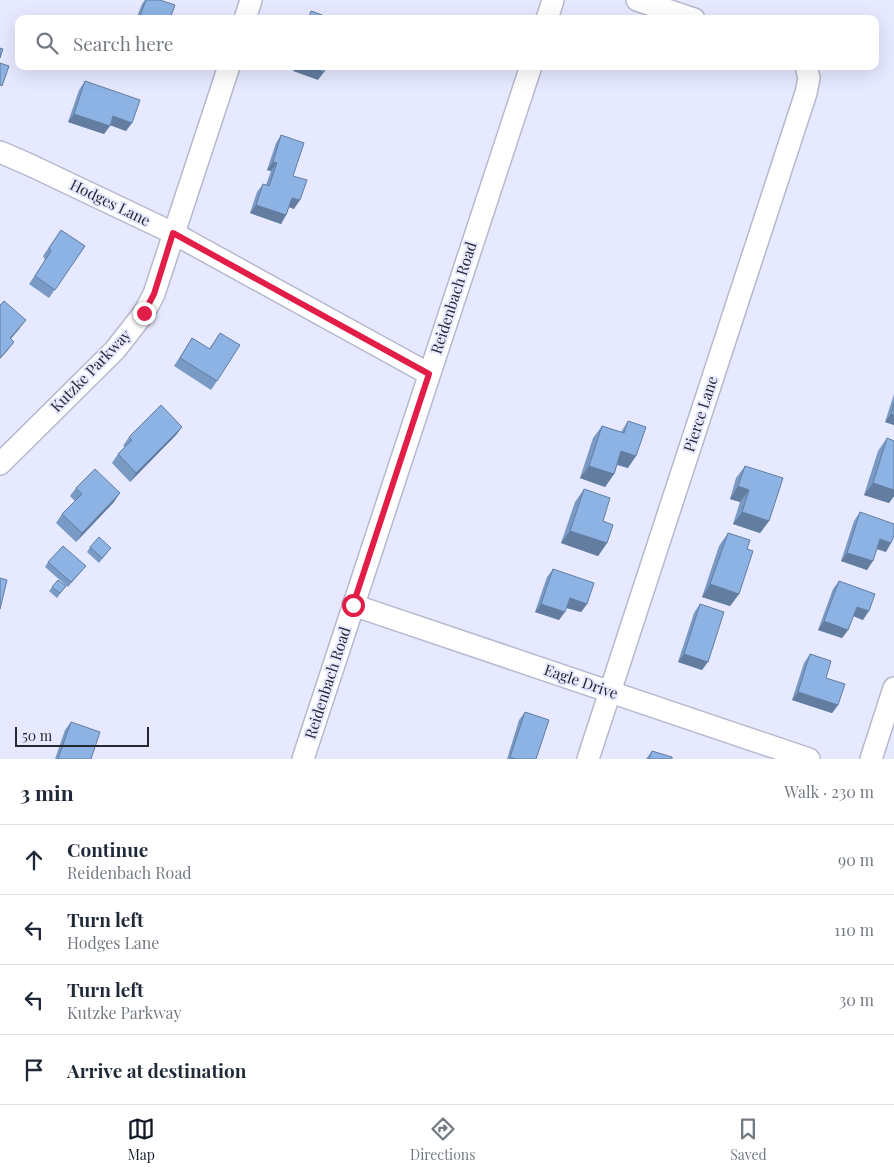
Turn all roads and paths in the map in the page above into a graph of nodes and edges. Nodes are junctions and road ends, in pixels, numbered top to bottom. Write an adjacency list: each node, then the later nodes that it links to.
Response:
1 (252, 0): 4 (street)
2 (553, 0): 5 (street)
3 (637, 0): 6 (street)
4 (246, 15)
5 (548, 15)
6 (682, 15)
7 (228, 70): 11 (street, Kutzke Parkway)
8 (530, 70): 12 (street, Reidenbach Road)
9 (807, 70): 16 (street, Pierce Lane)
10 (0, 152): 11 (street, Hodges Lane)
11 (173, 233): 12 (street, Hodges Lane); 13 (street, Kutzke Parkway)
12 (429, 374): 14 (street, Reidenbach Road)
13 (0, 464)
14 (353, 605): 16 (street, Eagle Drive); 17 (street, Reidenbach Road)
15 (894, 688): 20 (street)
16 (610, 691): 18 (street, Pierce Lane); 19 (street, Eagle Drive)
17 (303, 759)
18 (588, 759)
19 (810, 759)
20 (871, 759)

